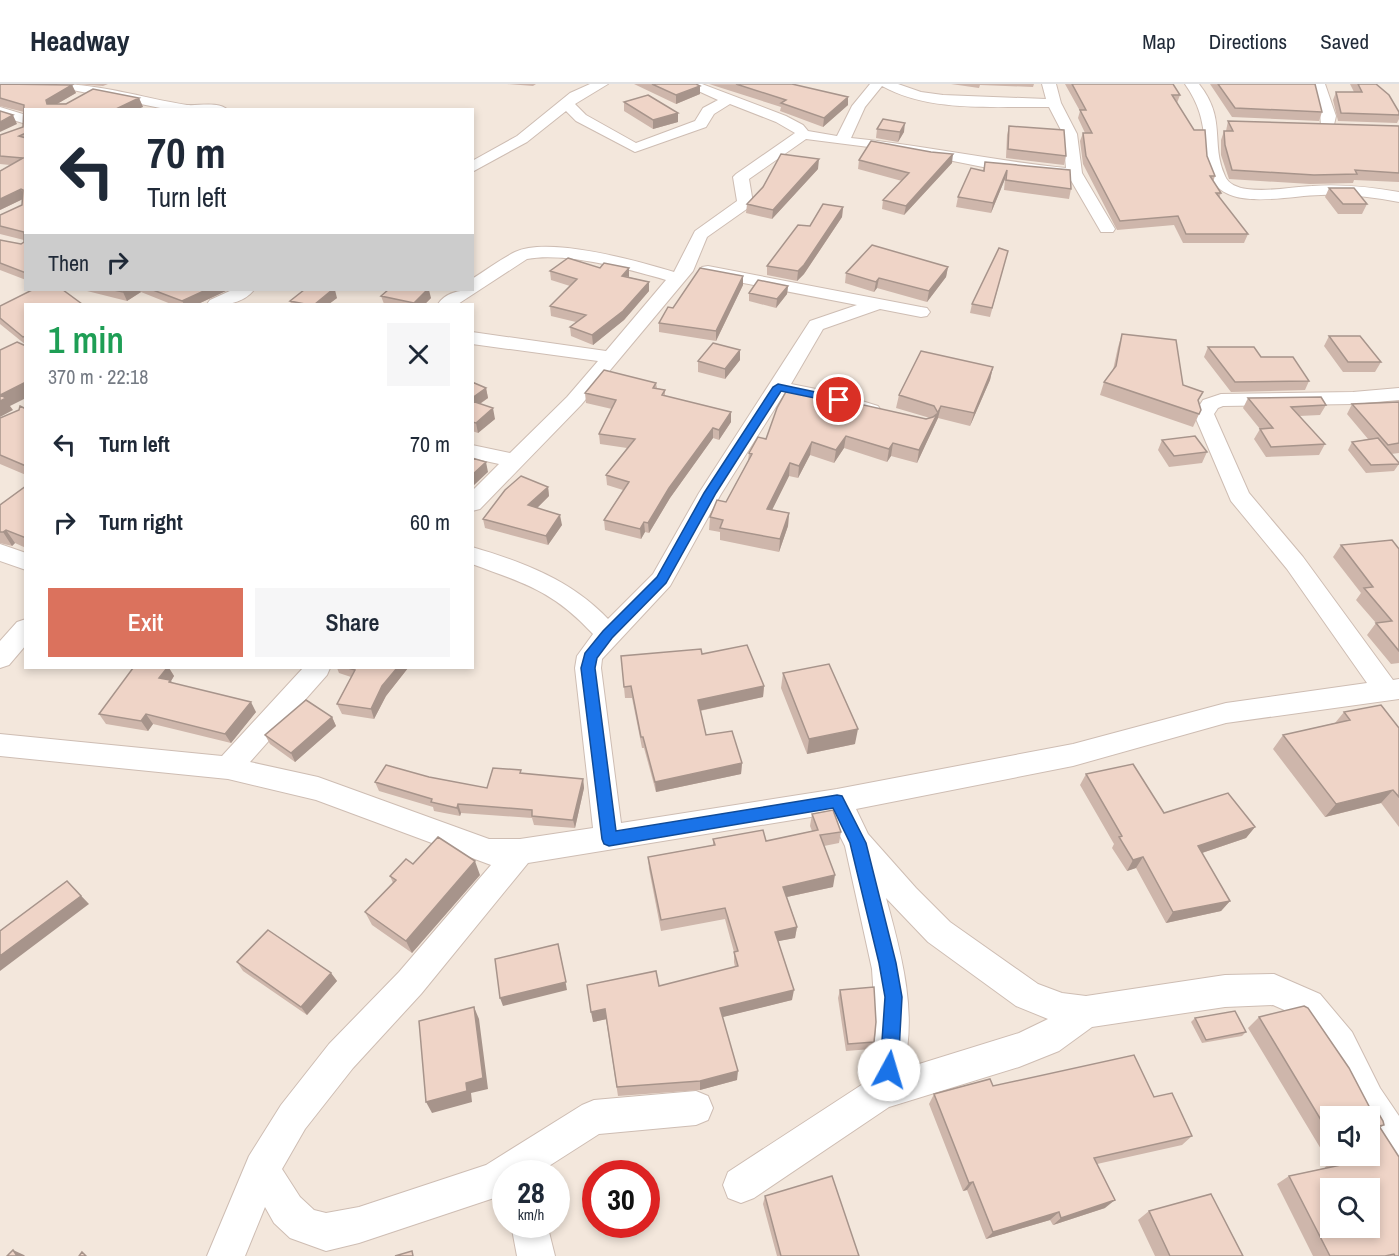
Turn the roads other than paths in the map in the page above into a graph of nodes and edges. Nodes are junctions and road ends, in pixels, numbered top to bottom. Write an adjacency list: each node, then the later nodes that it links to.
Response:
1 (63, 84): 9 (street)
2 (601, 84): 13 (street)
3 (877, 84): 23 (street)
4 (887, 84): 12 (street)
5 (1049, 84): 12 (street)
6 (1191, 84): 16 (street)
7 (1318, 84): 20 (street)
8 (695, 85): 10 (street)
9 (95, 90): 11 (street); 14 (street)
10 (729, 99): 13 (street); 22 (street)
11 (77, 100)
12 (1054, 103): 25 (street)
13 (567, 104): 24 (street)
14 (182, 108)
15 (0, 111): 18 (street)
16 (1210, 122): 17 (street); 26 (street)
17 (1229, 124)
18 (23, 126)
19 (1311, 126): 20 (street)
20 (1328, 126): 21 (street)
21 (1345, 127)
22 (803, 134): 23 (street); 28 (street)
23 (842, 141): 25 (street)
24 (474, 167)
25 (1074, 173): 27 (street)
26 (1399, 197)
27 (1107, 229)
28 (682, 272): 29 (street); 30 (street); 39 (street)
29 (474, 286)
30 (795, 288): 35 (street); 37 (street)
31 (466, 291): 34 (street)
32 (231, 292): 33 (street)
33 (217, 303)
34 (448, 303)
35 (878, 304): 36 (street); 37 (street)
36 (921, 312)
37 (816, 325): 40 (street)
38 (474, 338): 39 (street)
39 (611, 357): 44 (street)
40 (778, 387): 42 (street); 50 (street)
41 (1399, 394): 53 (street)
42 (892, 415)
43 (474, 451): 44 (street)
44 (514, 461): 45 (street)
45 (474, 502)
46 (0, 552): 48 (street)
47 (474, 556): 50 (street)
48 (24, 561)
49 (24, 630): 51 (street)
50 (608, 634): 57 (street)
51 (0, 658)
52 (317, 669): 55 (street)
53 (1393, 690): 56 (street)
54 (0, 745): 55 (street)
55 (228, 768): 59 (street)
56 (837, 801): 57 (street); 58 (street)
57 (609, 839): 59 (street)
58 (858, 843): 60 (street); 61 (street)
59 (520, 852): 65 (street)
60 (1086, 1012): 61 (street); 63 (street)
61 (880, 1093): 67 (street)
62 (696, 1108): 64 (street)
63 (1399, 1147)
64 (530, 1160)
65 (262, 1169): 66 (street); 69 (street)
66 (492, 1180)
67 (741, 1185)
68 (532, 1238): 70 (street)
69 (226, 1256)
70 (536, 1256)

